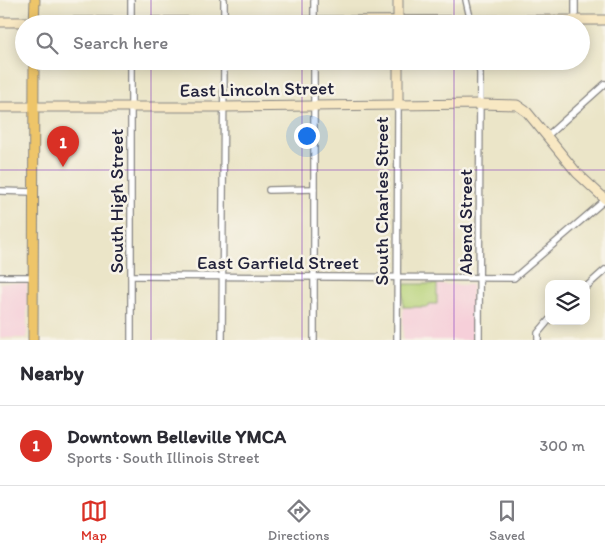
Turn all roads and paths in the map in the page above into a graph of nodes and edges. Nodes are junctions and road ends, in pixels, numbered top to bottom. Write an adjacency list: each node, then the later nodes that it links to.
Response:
1 (35, 0): 8 (main road)
2 (131, 0): 9 (street)
3 (224, 0): 10 (street)
4 (314, 0): 11 (street)
5 (398, 0): 12 (street)
6 (466, 0): 13 (street)
7 (575, 0): 14 (street)
8 (34, 15)
9 (132, 15)
10 (224, 15)
11 (314, 15)
12 (398, 15)
13 (469, 15)
14 (575, 15)
15 (590, 20): 16 (street)
16 (605, 20)
17 (0, 22): 18 (street)
18 (15, 22)
19 (34, 70): 31 (main road)
20 (132, 70): 29 (street, South High Street)
21 (224, 70): 32 (street)
22 (314, 70): 28 (street)
23 (398, 70): 26 (street, South Charles Street)
24 (480, 70): 27 (street, Abend Street)
25 (605, 84): 33 (street)
26 (398, 104): 27 (street, East Lincoln Street); 28 (street, East Lincoln Street); 45 (street, South Charles Street)
27 (480, 104): 33 (street, East Lincoln Street); 46 (street, Abend Street)
28 (314, 105): 32 (street, East Lincoln Street); 34 (street)
29 (132, 106): 31 (street, East Lincoln Street); 32 (street, East Lincoln Street); 40 (street, South High Street)
30 (0, 107): 31 (street, East Lincoln Street)
31 (34, 107): 37 (main road)
32 (223, 107): 43 (street)
33 (547, 136): 38 (street, East Lincoln Street)
34 (314, 189): 35 (street); 44 (street)
35 (269, 190)
36 (0, 191): 37 (street)
37 (34, 192): 42 (main road)
38 (605, 199): 46 (street, East Garfield Street)
39 (605, 270): 47 (street)
40 (131, 276): 43 (street, East Garfield Street); 50 (street, South High Street)
41 (0, 277): 42 (street)
42 (33, 277): 49 (main road)
43 (223, 277): 44 (street, East Garfield Street); 51 (street)
44 (314, 277): 45 (street, East Garfield Street); 52 (street)
45 (397, 278): 46 (street, East Garfield Street); 53 (street, South Charles Street)
46 (480, 278): 54 (street, Abend Street)
47 (590, 283)
48 (545, 324): 55 (street)
49 (33, 340)
50 (130, 340)
51 (222, 340)
52 (314, 340)
53 (397, 340)
54 (479, 340)
55 (538, 340)

